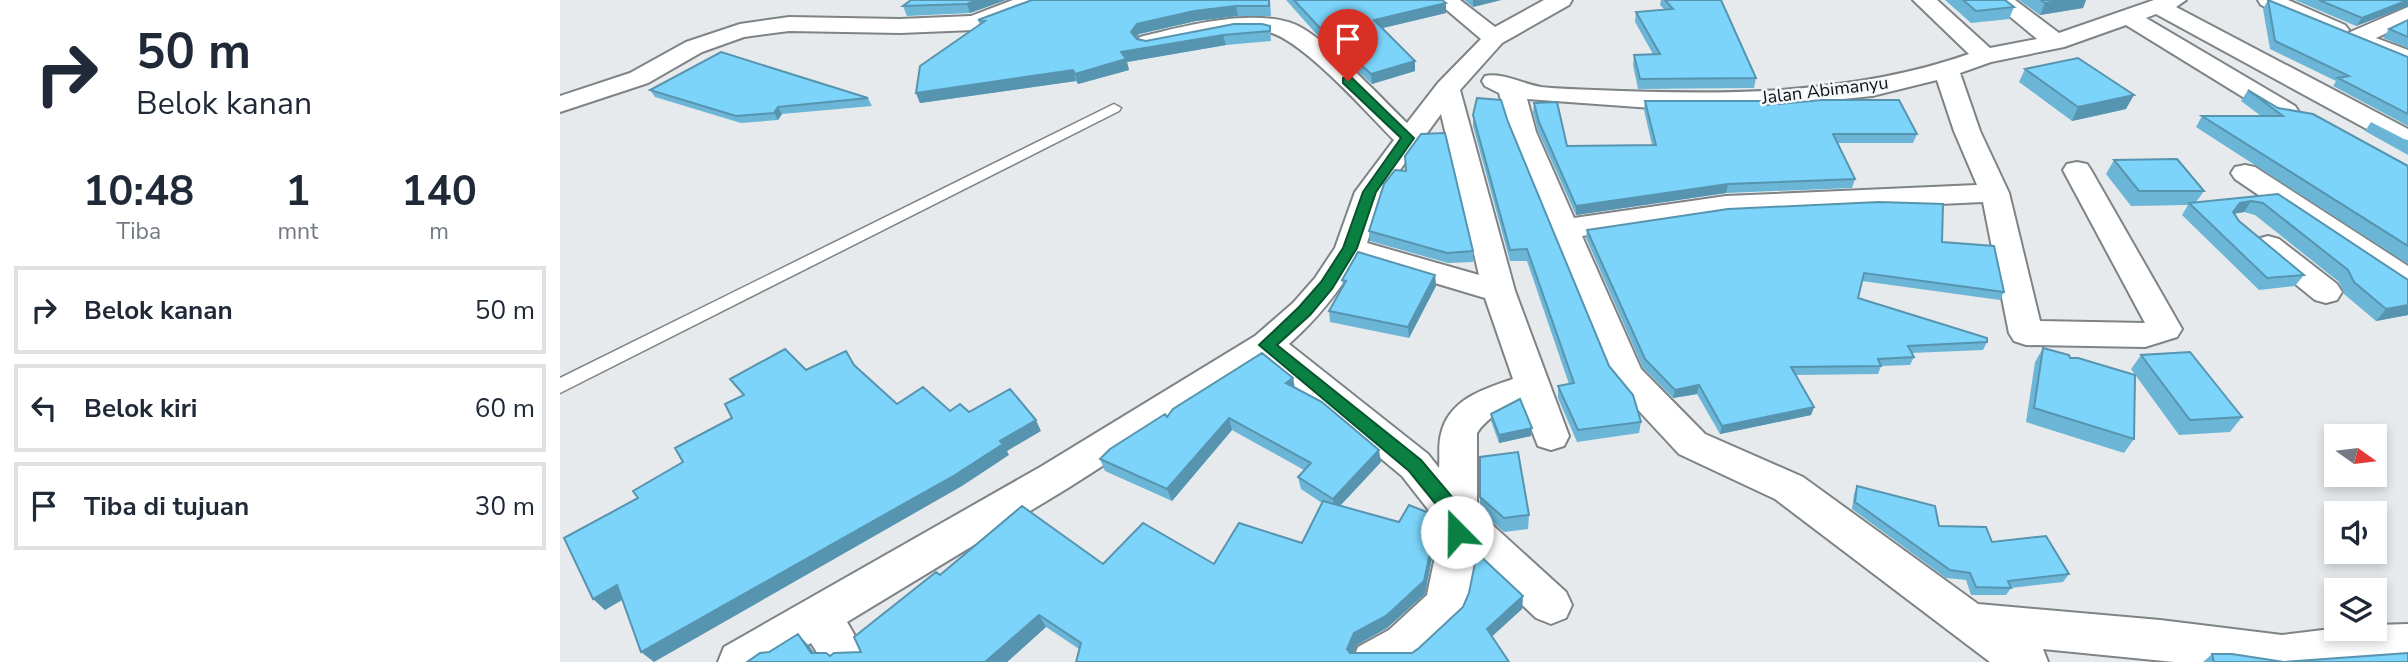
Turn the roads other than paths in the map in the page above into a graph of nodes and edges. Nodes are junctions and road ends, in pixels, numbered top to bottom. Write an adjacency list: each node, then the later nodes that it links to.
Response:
1 (1033, 0): 13 (street)
2 (1446, 0): 14 (street)
3 (1561, 0): 14 (street)
4 (1924, 0): 18 (street)
5 (2001, 0): 17 (street)
6 (2269, 0): 15 (street)
7 (2400, 0): 9 (street)
8 (2169, 2): 12 (street, Jalan Abimanyu); 27 (street)
9 (2408, 4)
10 (762, 9): 13 (street)
11 (2408, 14): 15 (street)
12 (2129, 17): 17 (street, Jalan Abimanyu); 25 (street)
13 (789, 24): 23 (street)
14 (1494, 38): 21 (street)
15 (2356, 38): 19 (street)
16 (1148, 42): 26 (street)
17 (2056, 42): 18 (street, Jalan Abimanyu)
18 (1985, 56): 20 (street, Jalan Abimanyu)
19 (2408, 59)
20 (1946, 70): 22 (street, Jalan Abimanyu); 30 (street)
21 (1457, 79): 22 (street, Jalan Abimanyu); 26 (street); 37 (street)
22 (1511, 89): 32 (street)
23 (560, 104)
24 (1114, 108): 40 (lane)
25 (2336, 129)
26 (1408, 138): 34 (street)
27 (2408, 140)
28 (2077, 170): 30 (street)
29 (2245, 173): 33 (street)
30 (1995, 193): 32 (street)
31 (2243, 224): 35 (street)
32 (1563, 229): 46 (street)
33 (2351, 242): 35 (street); 36 (street)
34 (1350, 248): 37 (street); 39 (street)
35 (2280, 256): 38 (street)
36 (2408, 281)
37 (1499, 290): 41 (street)
38 (2326, 292)
39 (1267, 345): 43 (street); 45 (street)
40 (560, 386)
41 (1533, 386): 42 (street); 43 (street)
42 (1551, 436)
43 (1456, 516): 44 (street); 50 (street)
44 (1551, 605)
45 (819, 617): 48 (street); 49 (street)
46 (1970, 623): 47 (street); 51 (street)
47 (2408, 644)
48 (740, 662)
49 (848, 662)
50 (1374, 662)
51 (2026, 662)

